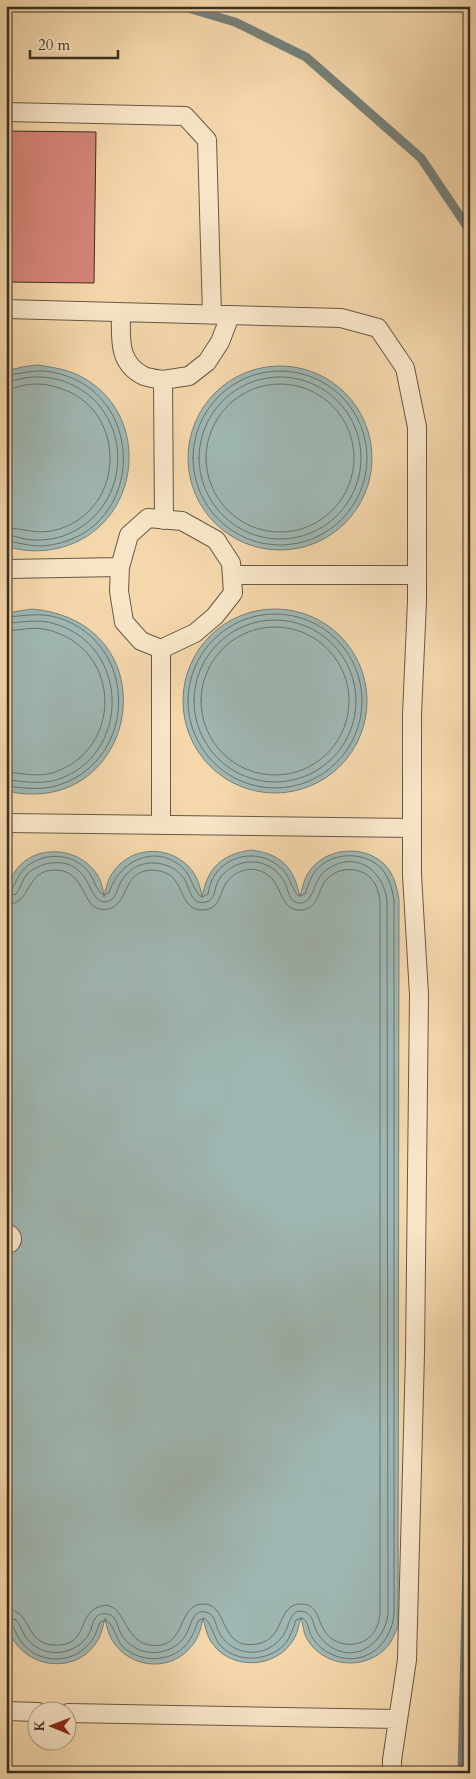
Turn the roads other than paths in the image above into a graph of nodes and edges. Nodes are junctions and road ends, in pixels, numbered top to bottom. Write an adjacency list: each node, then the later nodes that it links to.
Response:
1 (6, 112): 4 (lane)
2 (6, 309): 3 (lane)
3 (121, 313): 4 (lane); 5 (lane)
4 (221, 315): 5 (lane); 9 (lane)
5 (163, 380): 6 (lane)
6 (164, 520): 7 (lane); 10 (lane)
7 (120, 567): 8 (lane); 11 (lane)
8 (6, 569)
9 (418, 574): 10 (lane); 14 (lane)
10 (232, 575): 11 (lane)
11 (161, 649): 13 (lane)
12 (6, 822): 13 (lane)
13 (161, 825): 14 (lane)
14 (412, 828): 18 (lane)
15 (6, 1711): 16 (lane)
16 (28, 1712)
17 (78, 1712): 18 (lane)
18 (398, 1719): 19 (lane)
19 (392, 1773)

